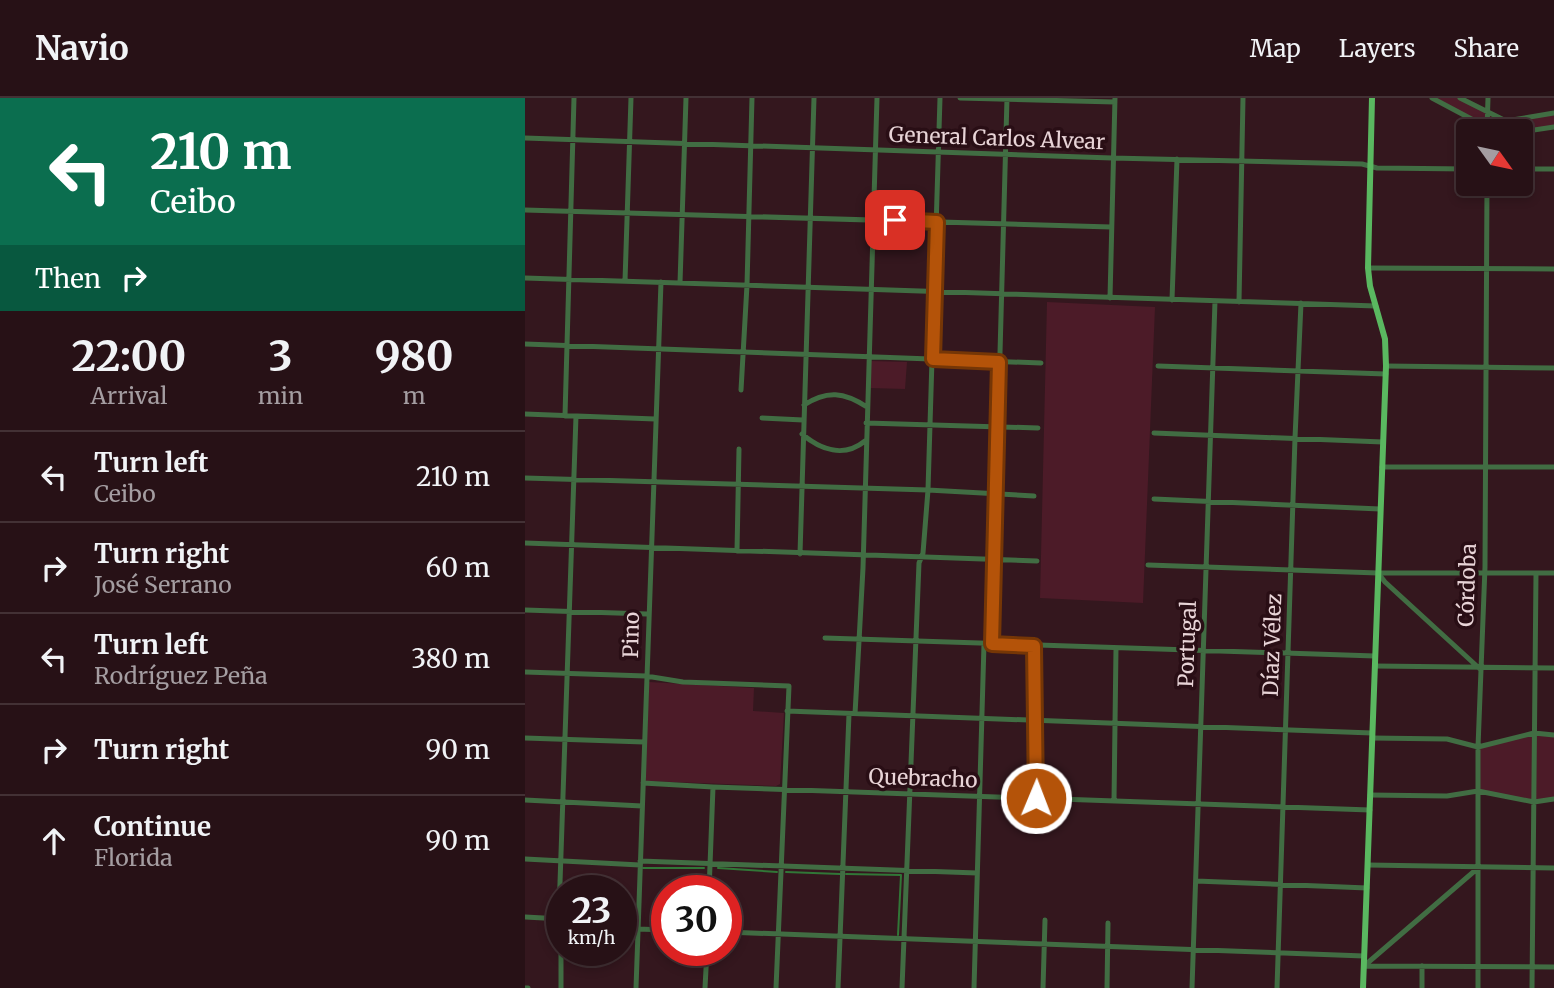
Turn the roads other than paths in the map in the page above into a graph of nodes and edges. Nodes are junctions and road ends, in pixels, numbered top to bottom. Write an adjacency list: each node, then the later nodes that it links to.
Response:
1 (574, 98): 23 (street)
2 (631, 98): 24 (street)
3 (686, 98): 25 (street)
4 (752, 98): 26 (street)
5 (814, 98): 27 (street)
6 (877, 98): 28 (street)
7 (940, 98): 29 (street)
8 (960, 98): 14 (street)
9 (1243, 98): 33 (street)
10 (1372, 98): 34 (main road)
11 (1432, 98): 18 (street)
12 (1460, 98): 16 (street)
13 (1488, 98): 16 (street)
14 (1007, 99): 15 (street); 30 (street)
15 (1115, 100): 31 (street)
16 (1487, 113): 17 (street); 19 (street)
17 (1554, 113)
18 (1468, 119)
19 (1487, 119)
20 (1554, 127): 21 (street)
21 (1533, 130)
22 (525, 138): 23 (street, General Carlos Alvear)
23 (573, 140): 24 (street, General Carlos Alvear); 40 (street)
24 (629, 142): 25 (street, General Carlos Alvear); 41 (street)
25 (685, 144): 26 (street, General Carlos Alvear); 42 (street)
26 (751, 146): 27 (street, General Carlos Alvear); 43 (street)
27 (814, 147): 28 (street, General Carlos Alvear); 44 (street)
28 (876, 149): 29 (street, General Carlos Alvear); 45 (street)
29 (940, 151): 30 (street, General Carlos Alvear); 46 (street)
30 (1006, 154): 31 (street, General Carlos Alvear); 47 (street)
31 (1112, 158): 32 (street, General Carlos Alvear); 48 (street)
32 (1177, 159): 33 (street, General Carlos Alvear); 63 (street)
33 (1241, 160): 34 (street, General Carlos Alvear); 65 (street)
34 (1370, 166): 35 (street, General Carlos Alvear); 49 (main road)
35 (1456, 169)
36 (1533, 169): 37 (street)
37 (1554, 169)
38 (1487, 196): 50 (street, Córdoba)
39 (525, 210): 40 (street)
40 (572, 212): 41 (street); 53 (street)
41 (627, 213): 42 (street); 54 (street)
42 (683, 214): 43 (street); 56 (street)
43 (749, 216): 44 (street); 57 (street)
44 (812, 219): 45 (street); 58 (street)
45 (874, 219): 46 (street); 59 (street)
46 (937, 222): 47 (street); 60 (street)
47 (1004, 225): 48 (street); 61 (street)
48 (1111, 227): 62 (street)
49 (1368, 268): 50 (street); 67 (main road)
50 (1486, 268): 51 (street); 79 (street, Córdoba)
51 (1554, 269)
52 (525, 278): 53 (street)
53 (570, 279): 54 (street); 69 (street)
54 (625, 281): 55 (street)
55 (661, 282): 56 (street); 70 (street, Pino)
56 (680, 283): 57 (street)
57 (747, 285): 58 (street); 71 (street)
58 (810, 287): 59 (street); 72 (street)
59 (872, 290): 60 (street); 73 (street)
60 (935, 292): 61 (street); 74 (street)
61 (1002, 294): 62 (street); 75 (street)
62 (1110, 298): 63 (street)
63 (1173, 300): 64 (street)
64 (1215, 301): 65 (street); 81 (street, Portugal)
65 (1239, 302): 66 (street)
66 (1301, 303): 67 (street); 82 (street, Díaz Vélez)
67 (1375, 306): 78 (main road)
68 (525, 344): 69 (street)
69 (567, 345): 70 (street); 88 (street)
70 (657, 348): 71 (street); 91 (street, Pino)
71 (743, 351): 72 (street); 84 (street)
72 (805, 354): 73 (street); 85 (street)
73 (869, 357): 74 (street); 86 (street)
74 (933, 359): 75 (street); 94 (street)
75 (999, 362): 76 (street); 95 (street)
76 (1041, 363)
77 (1158, 366): 81 (street)
78 (1386, 366): 79 (street); 83 (main road)
79 (1487, 367): 80 (street); 105 (street, Córdoba)
80 (1554, 368)
81 (1212, 369): 82 (street); 99 (street, Portugal)
82 (1299, 372): 83 (street); 100 (street, Díaz Vélez)
83 (1386, 374): 102 (main road)
84 (741, 390)
85 (804, 405): 86 (street); 92 (street)
86 (867, 407): 93 (street)
87 (525, 414): 88 (street)
88 (565, 416): 89 (street)
89 (576, 416): 91 (street); 108 (street)
90 (762, 418): 92 (street)
91 (655, 419): 109 (street, Pino)
92 (803, 420): 98 (street)
93 (866, 423): 94 (street); 101 (street)
94 (930, 425): 95 (street); 113 (street)
95 (997, 427): 96 (street); 114 (street)
96 (1038, 428)
97 (1154, 433): 99 (street)
98 (802, 434): 101 (street); 111 (street)
99 (1210, 435): 100 (street); 117 (street, Portugal)
100 (1294, 438): 102 (street); 118 (street, Díaz Vélez)
101 (866, 442): 112 (street)
102 (1383, 442): 104 (main road)
103 (739, 449): 110 (street)
104 (1382, 467): 105 (street); 119 (main road)
105 (1486, 467): 106 (street); 132 (street, Córdoba)
106 (1554, 467)
107 (525, 478): 108 (street)
108 (573, 480): 109 (street); 121 (street)
109 (652, 482): 110 (street); 122 (street, Pino)
110 (739, 485): 111 (street); 123 (street)
111 (801, 488): 112 (street); 124 (street)
112 (865, 489): 113 (street); 125 (street)
113 (928, 490): 114 (street); 126 (street)
114 (996, 494): 115 (street); 127 (street)
115 (1034, 496)
116 (1154, 499): 117 (street)
117 (1208, 501): 118 (street); 130 (street, Portugal)
118 (1292, 505): 119 (street); 131 (street, Díaz Vélez)
119 (1380, 509): 133 (main road)
120 (525, 543): 121 (street)
121 (570, 544): 122 (street); 137 (street)
122 (650, 548): 123 (street); 138 (street, Pino)
123 (737, 551): 124 (street)
124 (800, 554): 125 (street)
125 (862, 556): 126 (street); 140 (street)
126 (921, 558): 127 (street); 141 (street)
127 (993, 560): 128 (street); 142 (street)
128 (1037, 561)
129 (1148, 565): 130 (street)
130 (1206, 567): 131 (street); 145 (street, Portugal)
131 (1290, 570): 133 (street); 146 (street, Díaz Vélez)
132 (1484, 572): 133 (street); 134 (street); 151 (street, Córdoba)
133 (1378, 573): 147 (main road); 151 (street)
134 (1537, 573): 135 (street); 149 (street)
135 (1554, 573)
136 (525, 610): 137 (street)
137 (569, 611): 138 (street); 153 (street)
138 (647, 614): 154 (street, Pino)
139 (825, 638): 140 (street)
140 (860, 640): 141 (street); 156 (street)
141 (914, 642): 142 (street); 157 (street)
142 (988, 644): 143 (street); 158 (street)
143 (1034, 646): 144 (street); 159 (street)
144 (1116, 648): 145 (street); 160 (street)
145 (1203, 650): 146 (street); 161 (street, Portugal)
146 (1288, 653): 147 (street); 162 (street, Díaz Vélez)
147 (1375, 656): 148 (main road)
148 (1375, 666): 151 (street); 165 (main road)
149 (1536, 668): 150 (street); 151 (street); 163 (street)
150 (1554, 668)
151 (1480, 669): 169 (street, Córdoba)
152 (525, 672): 153 (street)
153 (568, 674): 154 (street); 167 (street)
154 (646, 676): 155 (street); 168 (street, Pino)
155 (787, 711): 156 (street); 172 (street)
156 (852, 714): 157 (street); 174 (street)
157 (913, 717): 158 (street); 175 (street)
158 (983, 720): 159 (street); 177 (street)
159 (1036, 722): 160 (street); 178 (street)
160 (1115, 724): 161 (street); 181 (street)
161 (1200, 727): 162 (street); 184 (street, Portugal)
162 (1285, 731): 165 (street); 186 (street, Díaz Vélez)
163 (1534, 733): 164 (street); 169 (street); 182 (street)
164 (1554, 735)
165 (1372, 736): 169 (street); 176 (main road)
166 (525, 738): 167 (street)
167 (566, 740): 168 (street); 183 (street)
168 (644, 742): 170 (street, Pino)
169 (1478, 747): 173 (street, Córdoba)
170 (643, 783): 171 (street, Quebracho); 185 (street, Pino)
171 (713, 787): 172 (street, Quebracho); 191 (street)
172 (783, 789): 174 (street, Quebracho); 193 (street)
173 (1478, 791): 176 (street); 182 (street); 195 (street, Córdoba)
174 (846, 792): 175 (street, Quebracho); 197 (street)
175 (910, 794): 177 (street, Quebracho); 198 (street)
176 (1370, 795): 187 (main road)
177 (980, 796): 178 (street, Quebracho); 199 (street)
178 (1036, 798): 181 (street, Quebracho)
179 (1554, 799): 182 (street)
180 (525, 800): 183 (street)
181 (1114, 801): 184 (street, Quebracho)
182 (1534, 802): 194 (street)
183 (563, 803): 185 (street); 189 (street)
184 (1199, 804): 186 (street, Quebracho); 202 (street, Portugal)
185 (642, 806): 190 (street, Pino)
186 (1283, 807): 187 (street, Quebracho); 203 (street, Díaz Vélez)
187 (1370, 810): 192 (main road)
188 (525, 859): 189 (street)
189 (561, 861): 190 (street); 200 (street)
190 (640, 863): 191 (street); 208 (street, Pino)
191 (710, 864): 193 (street); 201 (street)
192 (1368, 865): 195 (street); 204 (main road)
193 (780, 866): 197 (street); 213 (street)
194 (1534, 867): 195 (street); 196 (street); 228 (street)
195 (1478, 868): 225 (street); 227 (street, Córdoba)
196 (1554, 868)
197 (843, 869): 198 (street); 214 (street)
198 (905, 872): 199 (street); 215 (street)
199 (977, 873): 216 (street)
200 (560, 875)
201 (710, 875)
202 (1196, 881): 203 (street); 219 (street, Portugal)
203 (1281, 884): 204 (street); 220 (street, Díaz Vélez)
204 (1367, 888): 221 (main road)
205 (525, 917): 206 (street)
206 (546, 918)
207 (1045, 920): 217 (street)
208 (637, 921)
209 (1108, 923): 218 (street)
210 (637, 929): 211 (street)
211 (651, 929)
212 (742, 933): 213 (street)
213 (778, 934): 214 (street); 233 (street)
214 (840, 937): 215 (street); 234 (street)
215 (904, 940): 216 (street); 235 (street)
216 (975, 941): 217 (street); 236 (street)
217 (1045, 943): 218 (street); 237 (street)
218 (1107, 946): 219 (street); 238 (street)
219 (1194, 949): 220 (street); 239 (street, Portugal)
220 (1278, 953): 221 (street); 240 (street, Díaz Vélez)
221 (1364, 956): 225 (main road)
222 (561, 966): 230 (street)
223 (636, 966): 231 (street, Pino)
224 (706, 966): 232 (street)
225 (1364, 966): 226 (street); 241 (main road)
226 (1422, 966): 227 (street); 242 (street)
227 (1478, 966): 228 (street); 243 (street, Córdoba)
228 (1532, 967): 229 (street); 244 (street)
229 (1554, 967)
230 (561, 988)
231 (636, 988)
232 (705, 988)
233 (776, 988)
234 (838, 988)
235 (902, 988)
236 (974, 988)
237 (1043, 988)
238 (1107, 988)
239 (1192, 988)
240 (1277, 988)
241 (1363, 988)
242 (1422, 988)
243 (1478, 988)
244 (1532, 988)

